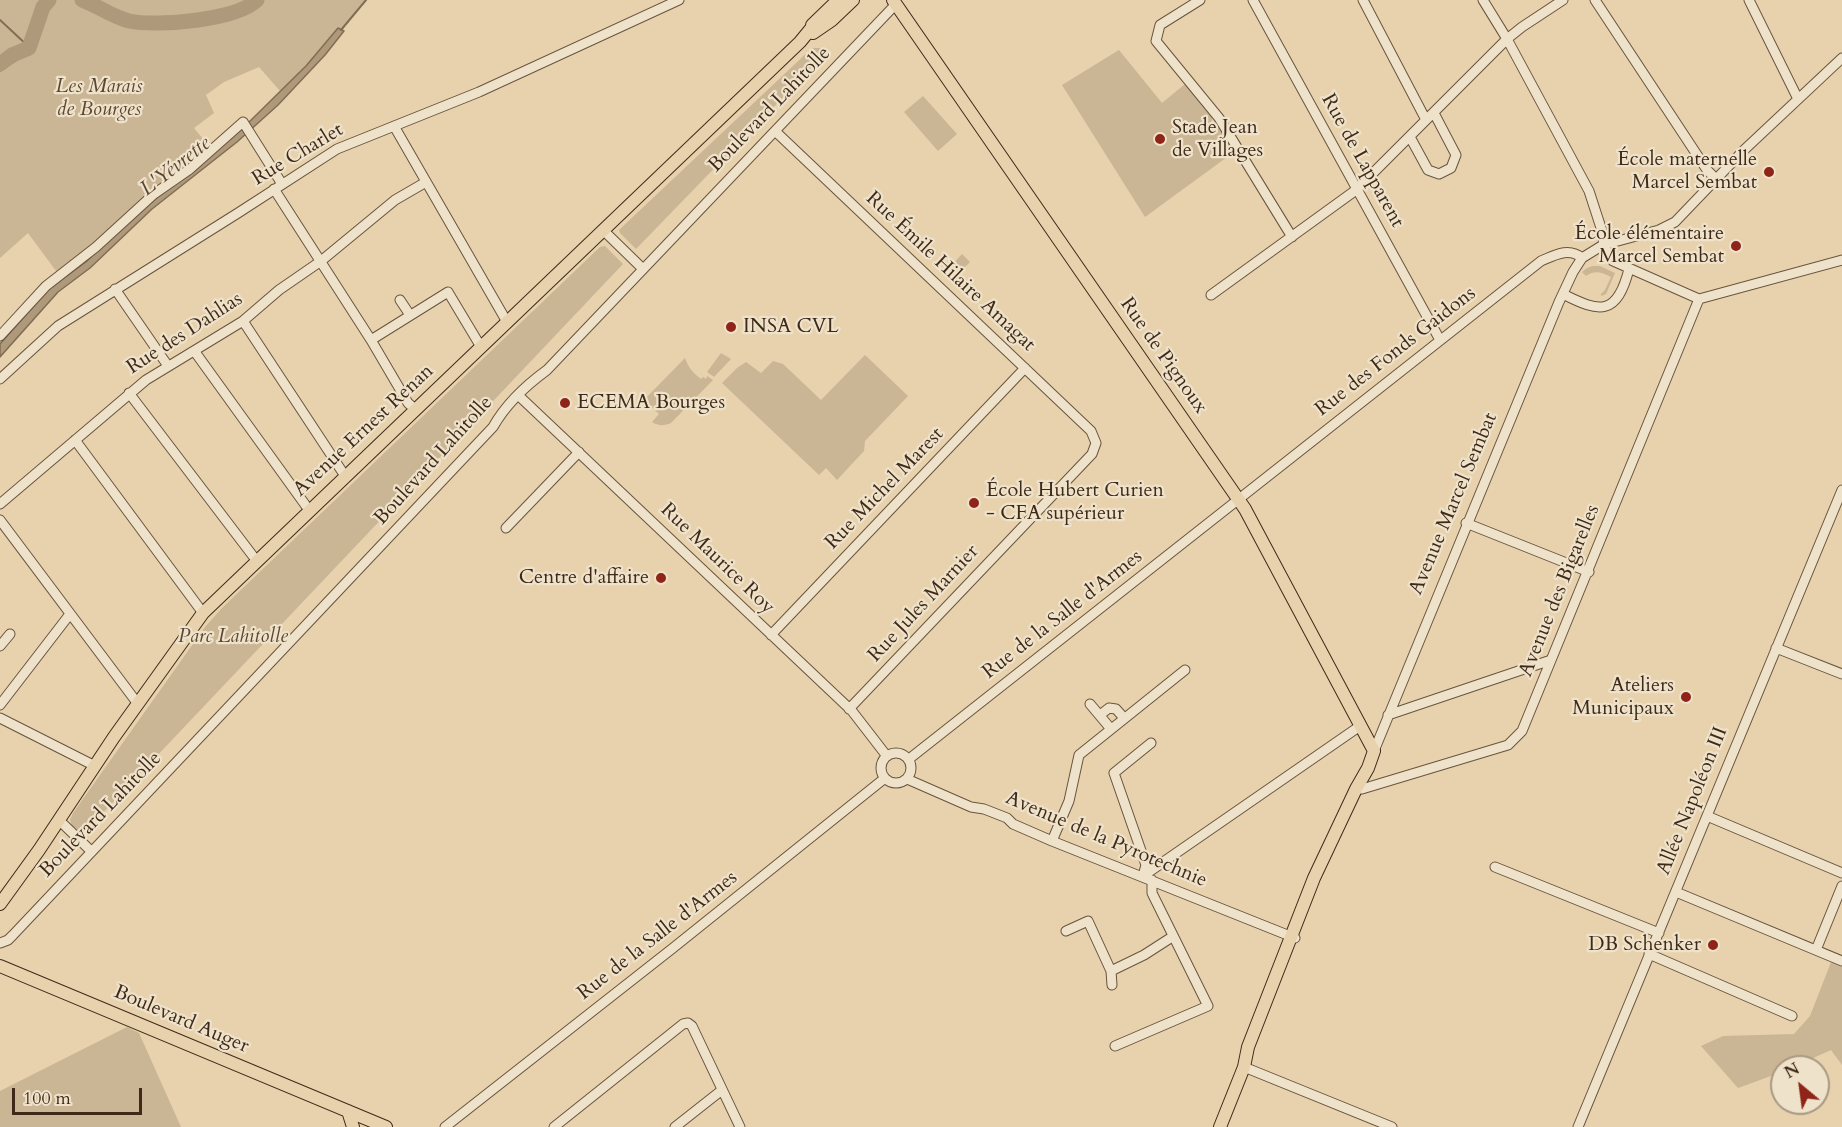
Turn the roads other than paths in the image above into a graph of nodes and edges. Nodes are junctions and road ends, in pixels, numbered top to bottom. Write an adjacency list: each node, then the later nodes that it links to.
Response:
1 (679, 0): 18 (street, Rue Charlet)
2 (838, 0): 13 (main road, Avenue Ernest Renan)
3 (853, 0): 13 (main road, Avenue Ernest Renan)
4 (1200, 0): 26 (street)
5 (1253, 0): 24 (street, Rue de Lapparent)
6 (1363, 0): 17 (street)
7 (1483, 0): 12 (street)
8 (1563, 0): 12 (street)
9 (1595, 0): 21 (street)
10 (1749, 0): 15 (street)
11 (894, 2): 19 (street, Boulevard Lahitolle); 57 (main road, Rue de Pignoux)
12 (1507, 39): 16 (street); 27 (street)
13 (800, 42): 25 (main road, Avenue Ernest Renan)
14 (1842, 58): 15 (street)
15 (1798, 99): 21 (street)
16 (1434, 113): 17 (street); 20 (street)
17 (1426, 120): 20 (street)
18 (394, 126): 22 (street); 23 (street, Rue Charlet)
19 (775, 131): 31 (street, Boulevard Lahitolle); 47 (street, Rue Émile Hilaire Amagat)
20 (1410, 137): 24 (street)
21 (1716, 179): 27 (street)
22 (426, 182): 30 (street, Rue des Dahlias); 40 (street)
23 (278, 186): 30 (street); 33 (street, Rue Charlet); 41 (street)
24 (1356, 190): 26 (street); 43 (street, Rue de Lapparent)
25 (603, 230): 31 (street); 40 (main road, Avenue Ernest Renan)
26 (1292, 237): 34 (street)
27 (1603, 245): 28 (street); 32 (street)
28 (1582, 258): 35 (street, Avenue Marcel Sembat); 43 (street, Rue des Fonds Gaidons)
29 (1842, 260): 37 (street)
30 (321, 261): 39 (street, Rue des Dahlias); 42 (street)
31 (643, 269): 50 (street, Boulevard Lahitolle)
32 (1629, 269): 35 (street); 37 (street)
33 (115, 289): 46 (street); 48 (street, Rue Charlet)
34 (1211, 295)
35 (1561, 298): 61 (street, Avenue Marcel Sembat)
36 (400, 300): 38 (street)
37 (1699, 300): 64 (street, Avenue des Bigarelles)
38 (410, 315): 42 (street); 44 (street)
39 (243, 321): 45 (street, Rue des Dahlias); 55 (street)
40 (507, 322): 44 (main road, Avenue Ernest Renan)
41 (0, 336)
42 (371, 340): 51 (street)
43 (1440, 340): 57 (street, Rue des Fonds Gaidons)
44 (482, 347): 51 (main road, Avenue Ernest Renan)
45 (195, 352): 46 (street, Rue des Dahlias); 59 (street)
46 (168, 366): 49 (street, Rue des Dahlias)
47 (1025, 368): 53 (street, Rue Émile Hilaire Amagat); 68 (street, Rue Michel Marest)
48 (0, 379)
49 (129, 393): 52 (street, Rue des Dahlias); 63 (street)
50 (518, 395): 54 (street, Rue Maurice Roy); 95 (street, Boulevard Lahitolle)
51 (416, 410): 55 (main road, Avenue Ernest Renan)
52 (75, 440): 58 (street, Rue des Dahlias); 65 (street)
53 (1096, 443): 77 (street, Rue Jules Marnier)
54 (579, 452): 62 (street); 68 (street, Rue Maurice Roy)
55 (345, 476): 59 (main road, Avenue Ernest Renan)
56 (1842, 490): 70 (street, Allée Napoléon III)
57 (1238, 499): 82 (main road, Rue de Pignoux); 87 (street, Rue de la Salle d'Armes)
58 (0, 504)
59 (309, 510): 63 (main road, Avenue Ernest Renan)
60 (0, 520): 66 (street)
61 (1466, 523): 64 (street); 79 (street, Avenue Marcel Sembat)
62 (506, 528)
63 (256, 560): 65 (main road, Avenue Ernest Renan)
64 (1589, 572): 71 (street, Avenue des Bigarelles)
65 (203, 613): 74 (main road, Avenue Ernest Renan)
66 (70, 614): 74 (street); 76 (street)
67 (10, 634): 69 (street)
68 (771, 635): 77 (street, Rue Maurice Roy)
69 (0, 646)
70 (1776, 648): 73 (street); 92 (street, Allée Napoléon III)
71 (1551, 660): 79 (street); 91 (street, Avenue des Bigarelles)
72 (1185, 670): 81 (street)
73 (1842, 674)
74 (138, 704): 88 (main road, Avenue Ernest Renan)
75 (1090, 704): 78 (street)
76 (0, 705)
77 (849, 709): 86 (street, Rue Maurice Roy)
78 (1100, 715): 81 (street); 83 (street)
79 (1388, 715): 85 (street, Avenue Marcel Sembat)
80 (0, 718): 88 (street)
81 (1124, 718): 83 (street)
82 (1360, 726): 85 (main road, Rue de Pignoux); 98 (street)
83 (1111, 729): 94 (street)
84 (1151, 743): 98 (street)
85 (1374, 751): 91 (main road, Avenue Marcel Sembat)
86 (886, 755): 87 (street); 89 (street)
87 (909, 759): 90 (street)
88 (95, 766): 93 (main road, Avenue Ernest Renan)
89 (885, 778): 90 (street); 119 (street, Rue de la Salle d'Armes)
90 (907, 778): 94 (street, Avenue de la Pyrotechnie)
91 (1359, 789): 106 (main road, Avenue Marcel Sembat)
92 (1707, 816): 97 (street); 100 (street, Allée Napoléon III)
93 (59, 820): 95 (street); 101 (main road, Avenue Ernest Renan)
94 (1052, 841): 98 (street, Avenue de la Pyrotechnie)
95 (91, 851): 107 (street, Boulevard Lahitolle)
96 (1495, 867): 104 (street)
97 (1842, 873)
98 (1148, 878): 105 (street); 106 (street, Avenue de la Pyrotechnie)
99 (1842, 886): 108 (street)
100 (1676, 892): 104 (street, Allée Napoléon III); 108 (street)
101 (4, 899): 102 (main road, Avenue Ernest Renan)
102 (0, 912)
103 (1066, 931): 112 (street)
104 (1659, 933): 109 (street, Allée Napoléon III)
105 (1172, 937): 112 (street); 115 (street)
106 (1294, 937): 116 (main road, Avenue Marcel Sembat)
107 (0, 943)
108 (1816, 950): 110 (street)
109 (1649, 954): 114 (street); 128 (street, Allée Napoléon III)
110 (1842, 961)
111 (0, 966): 118 (main road, Boulevard Auger)
112 (1111, 971): 113 (street)
113 (1112, 985)
114 (1792, 1016)
115 (1115, 1046)
116 (1244, 1067): 126 (main road, Avenue Marcel Sembat); 127 (street)
117 (722, 1090): 123 (street); 124 (street); 125 (street)
118 (348, 1110): 120 (main road, Boulevard Auger); 121 (main road)
119 (449, 1124)
120 (382, 1125): 122 (main road)
121 (352, 1127)
122 (362, 1127)
123 (554, 1127)
124 (675, 1127)
125 (740, 1127)
126 (1220, 1127)
127 (1392, 1127)
128 (1578, 1127)

